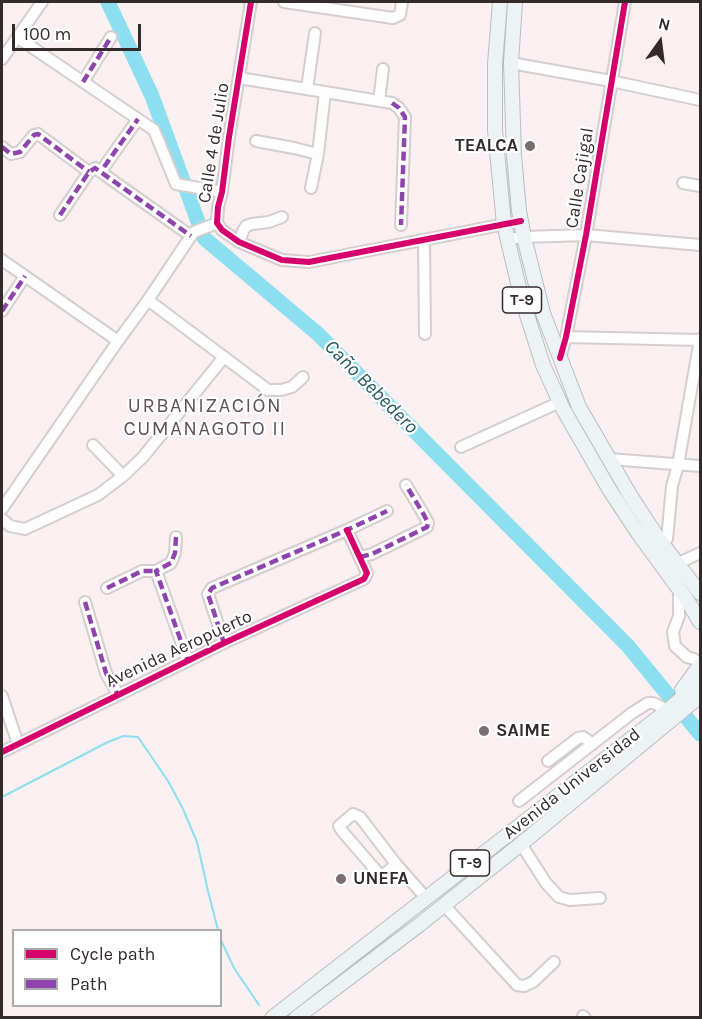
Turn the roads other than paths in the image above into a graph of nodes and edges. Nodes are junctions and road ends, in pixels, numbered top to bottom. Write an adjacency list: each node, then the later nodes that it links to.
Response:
1 (42, 2): 10 (street)
2 (251, 2): 15 (street, Calle 4 de Julio)
3 (285, 2): 8 (street)
4 (402, 2): 8 (street)
5 (500, 2): 36 (main road, T-9)
6 (515, 2): 13 (main road, T-9)
7 (625, 2): 16 (street, Calle Cajigal)
8 (323, 4)
9 (315, 33): 18 (street)
10 (17, 37): 12 (street); 17 (street)
11 (111, 37): 17 (street)
12 (4, 52)
13 (511, 63): 16 (street); 34 (main road, T-9)
14 (383, 69): 21 (street)
15 (239, 78): 18 (street); 31 (street, Calle 4 de Julio)
16 (611, 81): 20 (street); 39 (street, Calle Cajigal)
17 (83, 82): 22 (street)
18 (307, 89): 19 (street)
19 (325, 92): 21 (street); 25 (street)
20 (700, 100)
21 (379, 101): 37 (street)
22 (138, 119): 26 (street); 31 (street)
23 (256, 141): 25 (street)
24 (2, 147): 27 (street)
25 (318, 154): 30 (street)
26 (104, 168)
27 (89, 171): 32 (street); 38 (street)
28 (683, 183): 29 (street)
29 (700, 186)
30 (311, 188)
31 (222, 192): 35 (street, Calle 4 de Julio)
32 (60, 215)
33 (282, 217): 43 (street)
34 (521, 221): 36 (street, Calle 4 de Julio); 40 (main road, T-9)
35 (217, 223): 38 (street); 43 (street, Calle 4 de Julio)
36 (504, 224): 41 (main road, T-9); 42 (street, Calle 4 de Julio)
37 (402, 225)
38 (193, 234): 47 (street)
39 (586, 235): 40 (street); 44 (street); 50 (street, Calle Cajigal)
40 (524, 237): 41 (street); 54 (main road, T-9)
41 (508, 239): 56 (main road, T-9)
42 (424, 240): 43 (street, Calle 4 de Julio); 49 (street)
43 (239, 242)
44 (700, 245)
45 (2, 260): 46 (street)
46 (25, 276): 48 (street); 51 (street)
47 (148, 300): 51 (street); 53 (street)
48 (2, 311)
49 (424, 334)
50 (566, 337): 52 (street); 54 (street, Calle Cajigal)
51 (118, 340): 65 (street)
52 (700, 340): 60 (street)
53 (224, 357): 55 (street); 62 (street)
54 (560, 358): 59 (main road, T-9)
55 (303, 377)
56 (560, 402): 58 (street); 74 (main road, T-9)
57 (93, 445): 62 (street)
58 (461, 447)
59 (609, 459): 60 (street); 64 (main road, T-9)
60 (678, 465): 61 (street); 70 (street)
61 (700, 465)
62 (123, 476): 67 (street)
63 (406, 485): 72 (street)
64 (630, 495): 70 (main road, T-9); 79 (main road, T-9)
65 (2, 509)
66 (387, 511): 68 (street)
67 (2, 519)
68 (347, 530): 72 (street); 83 (street)
69 (176, 537): 75 (street)
70 (667, 539): 73 (main road, T-9)
71 (700, 553): 73 (street)
72 (360, 557): 83 (street, Avenida Aeropuerto)
73 (683, 561): 76 (main road, T-9)
74 (662, 566): 78 (main road, T-9); 81 (main road)
75 (156, 571): 77 (street); 84 (street)
76 (700, 583)
77 (106, 588)
78 (679, 589): 82 (main road, T-9); 85 (street)
79 (700, 593)
80 (85, 602): 87 (street)
81 (700, 615)
82 (700, 622)
83 (224, 643): 84 (street, Avenida Aeropuerto)
84 (188, 661): 87 (street, Avenida Aeropuerto)
85 (700, 666): 89 (main road, T-9)
86 (700, 682): 89 (main road, Avenida Universidad / T-9)
87 (118, 694): 91 (street, Avenida Aeropuerto)
88 (2, 696): 91 (street)
89 (693, 697): 90 (main road, Avenida Universidad / T-9); 90 (main road)
90 (671, 711): 92 (street); 96 (main road, Avenida Universidad / T-9); 98 (main road, Avenida Universidad / T-9)
91 (18, 744): 93 (street, Avenida Aeropuerto)
92 (592, 744): 94 (street); 95 (street)
93 (2, 752)
94 (548, 761)
95 (519, 801)
96 (521, 844): 99 (street); 100 (main road, Avenida Universidad / T-9)
97 (396, 864): 97 (street); 98 (street)
98 (426, 898): 102 (main road, Avenida Universidad / T-9)
99 (600, 898)
100 (444, 905): 101 (street); 103 (main road, Avenida Universidad / T-9)
101 (554, 962)
102 (272, 1017)
103 (298, 1017)

